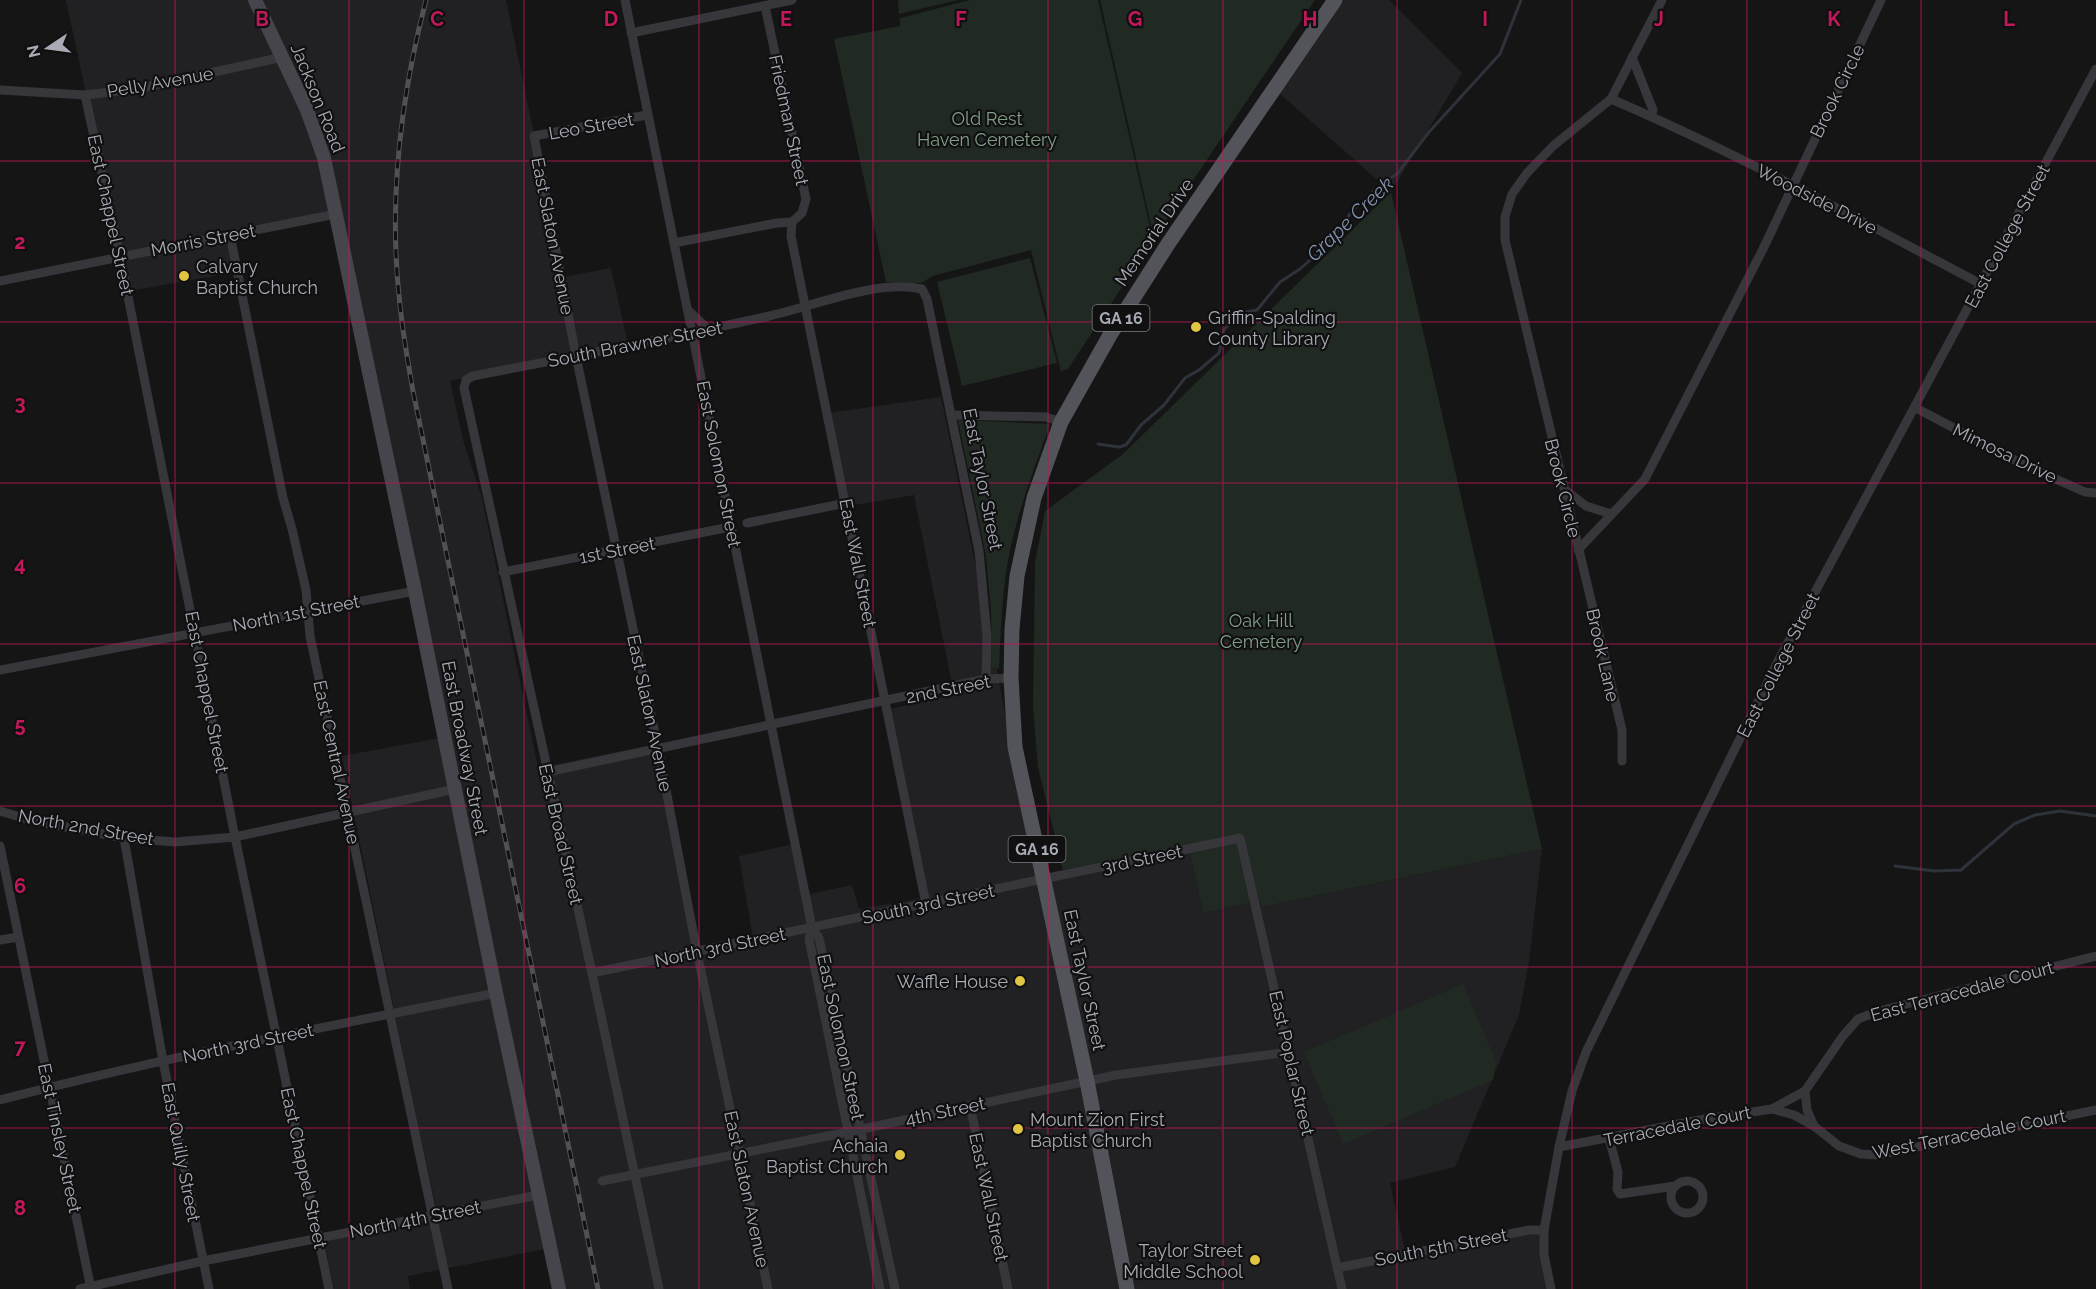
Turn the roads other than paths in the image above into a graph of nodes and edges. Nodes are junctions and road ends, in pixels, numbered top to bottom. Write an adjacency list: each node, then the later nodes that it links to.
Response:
1 (255, 0): 9 (main road, Jackson Road)
2 (624, 0): 8 (street, East Solomon Street)
3 (792, 0): 7 (street)
4 (1335, 0): 34 (main road, Memorial Drive / GA 16)
5 (1662, 0): 10 (street, Brook Circle)
6 (1881, 0): 18 (street, Brook Circle)
7 (765, 6): 8 (street); 20 (street, Friedman Street)
8 (631, 33): 15 (street, East Solomon Street)
9 (283, 57): 13 (street, Pelly Avenue); 19 (main road, Jackson Road)
10 (1632, 57): 14 (street, Brook Circle); 16 (street)
11 (2096, 69): 25 (street, East College Street)
12 (0, 90): 13 (street, Pelly Avenue)
13 (85, 94): 23 (street, East Chappel Street)
14 (1611, 99): 16 (street, Woodside Drive); 35 (street, Brook Circle)
15 (647, 116): 17 (street, Leo Street); 22 (street, East Solomon Street)
16 (1651, 116): 18 (street, Woodside Drive)
17 (534, 136): 30 (street, East Slaton Avenue)
18 (1792, 185): 25 (street, Woodside Drive); 38 (street, Brook Circle)
19 (336, 214): 21 (street, Morris Street); 44 (main road, East Broadway Street)
20 (792, 222): 22 (street); 26 (street, East Wall Street)
21 (230, 235): 23 (street, Morris Street); 45 (street, East Central Avenue)
22 (674, 243): 27 (street, East Solomon Street)
23 (120, 256): 24 (street, Morris Street); 46 (street, East Chappel Street)
24 (0, 281)
25 (1981, 284): 32 (street, East College Street)
26 (805, 306): 28 (street, South Brawner Street); 33 (street, East Taylor Street); 37 (street, East Wall Street)
27 (688, 309): 28 (street); 29 (street, East Solomon Street)
28 (708, 329): 29 (street, South Brawner Street)
29 (693, 333): 30 (street, South Brawner Street); 40 (street, East Solomon Street)
30 (576, 356): 31 (street, South Brawner Street); 42 (street, East Slaton Avenue)
31 (466, 380): 43 (street, East Broad Street)
32 (1916, 408): 36 (street, Mimosa Drive); 86 (street, East College Street)
33 (951, 415): 34 (street); 49 (street, East Taylor Street)
34 (1061, 422): 48 (main road, Memorial Drive / GA 16)
35 (1564, 489): 38 (street); 41 (street, Brook Circle)
36 (2096, 493)
37 (846, 503): 39 (street); 50 (street, East Wall Street)
38 (1611, 514): 41 (street, Brook Circle)
39 (747, 523)
40 (730, 527): 42 (street, 1st Street); 51 (street, East Solomon Street)
41 (1578, 549): 53 (street, Brook Lane)
42 (616, 550): 43 (street, 1st Street); 52 (street, East Slaton Avenue)
43 (503, 572): 54 (street, East Broad Street)
44 (415, 591): 45 (street, North 1st Street); 55 (main road, East Broadway Street)
45 (307, 611): 46 (street, North 1st Street); 57 (street, East Central Avenue)
46 (195, 632): 47 (street, North 1st Street); 58 (street, East Chappel Street)
47 (0, 670)
48 (1011, 678): 49 (street, 2nd Street); 62 (main road, East Taylor Street / GA 16)
49 (986, 680): 50 (street, 2nd Street)
50 (886, 702): 51 (street, 2nd Street); 63 (street, East Wall Street)
51 (772, 725): 52 (street); 64 (street, East Solomon Street)
52 (658, 748): 54 (street); 67 (street, East Slaton Avenue)
53 (1622, 761)
54 (547, 772): 69 (street, East Broad Street)
55 (455, 789): 57 (street, North 2nd Street); 70 (main road, East Broadway Street)
56 (0, 811): 59 (street, North 2nd Street)
57 (348, 812): 58 (street, North 2nd Street); 71 (street, East Central Avenue)
58 (235, 837): 59 (street, North 2nd Street); 72 (street, East Chappel Street)
59 (124, 838): 74 (street, East Quilly Street)
60 (1240, 838): 62 (street, 3rd Street); 73 (street, East Poplar Street)
61 (0, 846): 65 (street, East Tinsley Street)
62 (1044, 879): 63 (street, South 3rd Street); 75 (main road, East Taylor Street / GA 16)
63 (926, 904): 64 (street, South 3rd Street)
64 (812, 928): 67 (street, North 3rd Street); 83 (street, East Solomon Street); 84 (street, East Solomon Street)
65 (18, 937): 66 (street); 76 (street, East Tinsley Street)
66 (0, 940)
67 (697, 952): 69 (street, North 3rd Street); 87 (street, East Slaton Avenue)
68 (2096, 956): 77 (street, East Terracedale Court)
69 (592, 973): 88 (street, East Broad Street)
70 (496, 993): 71 (street, North 3rd Street); 91 (main road, East Broadway Street)
71 (390, 1014): 72 (street, North 3rd Street); 92 (street, East Central Avenue)
72 (277, 1037): 74 (street, North 3rd Street); 94 (street, East Chappel Street)
73 (1289, 1052): 75 (street, 4th Street); 96 (street, East Poplar Street)
74 (163, 1061): 76 (street, North 3rd Street); 95 (street, East Quilly Street)
75 (1087, 1081): 79 (street, 4th Street); 108 (main road, East Taylor Street / GA 16)
76 (49, 1087): 78 (street, North 3rd Street); 97 (street, East Tinsley Street)
77 (1805, 1091): 80 (street, Terracedale Court); 82 (street)
78 (0, 1100)
79 (970, 1105): 83 (street, 4th Street); 107 (street, East Wall Street)
80 (1772, 1108): 82 (street, West Terracedale Court); 85 (street, Terracedale Court)
81 (2096, 1110): 82 (street, West Terracedale Court)
82 (1814, 1126)
83 (861, 1130): 84 (street, 4th Street); 106 (street, East Solomon Street)
84 (848, 1132): 87 (street, 4th Street); 105 (street, East Solomon Street)
85 (1609, 1138): 86 (street, Terracedale Court); 90 (street)
86 (1559, 1147): 93 (street, East College Street)
87 (740, 1154): 88 (street, 4th Street); 104 (street, East Slaton Avenue)
88 (635, 1174): 89 (street, 4th Street); 103 (street, East Broad Street)
89 (602, 1181)
90 (1675, 1186)
91 (538, 1195): 92 (street, North 4th Street); 102 (main road, East Broadway Street)
92 (433, 1216): 94 (street, North 4th Street); 101 (street, East Central Avenue)
93 (1544, 1230): 96 (street, South 5th Street); 110 (street, East College Street)
94 (318, 1238): 95 (street, North 4th Street); 100 (street, East Chappel Street)
95 (203, 1262): 97 (street, North 4th Street); 99 (street, East Quilly Street)
96 (1337, 1268): 109 (street, East Poplar Street)
97 (90, 1288): 98 (street, North 4th Street)
98 (80, 1289)
99 (209, 1289)
100 (329, 1289)
101 (448, 1289)
102 (558, 1289)
103 (659, 1289)
104 (768, 1289)
105 (880, 1289)
106 (895, 1289)
107 (1008, 1289)
108 (1127, 1289)
109 (1342, 1289)
110 (1551, 1289)

